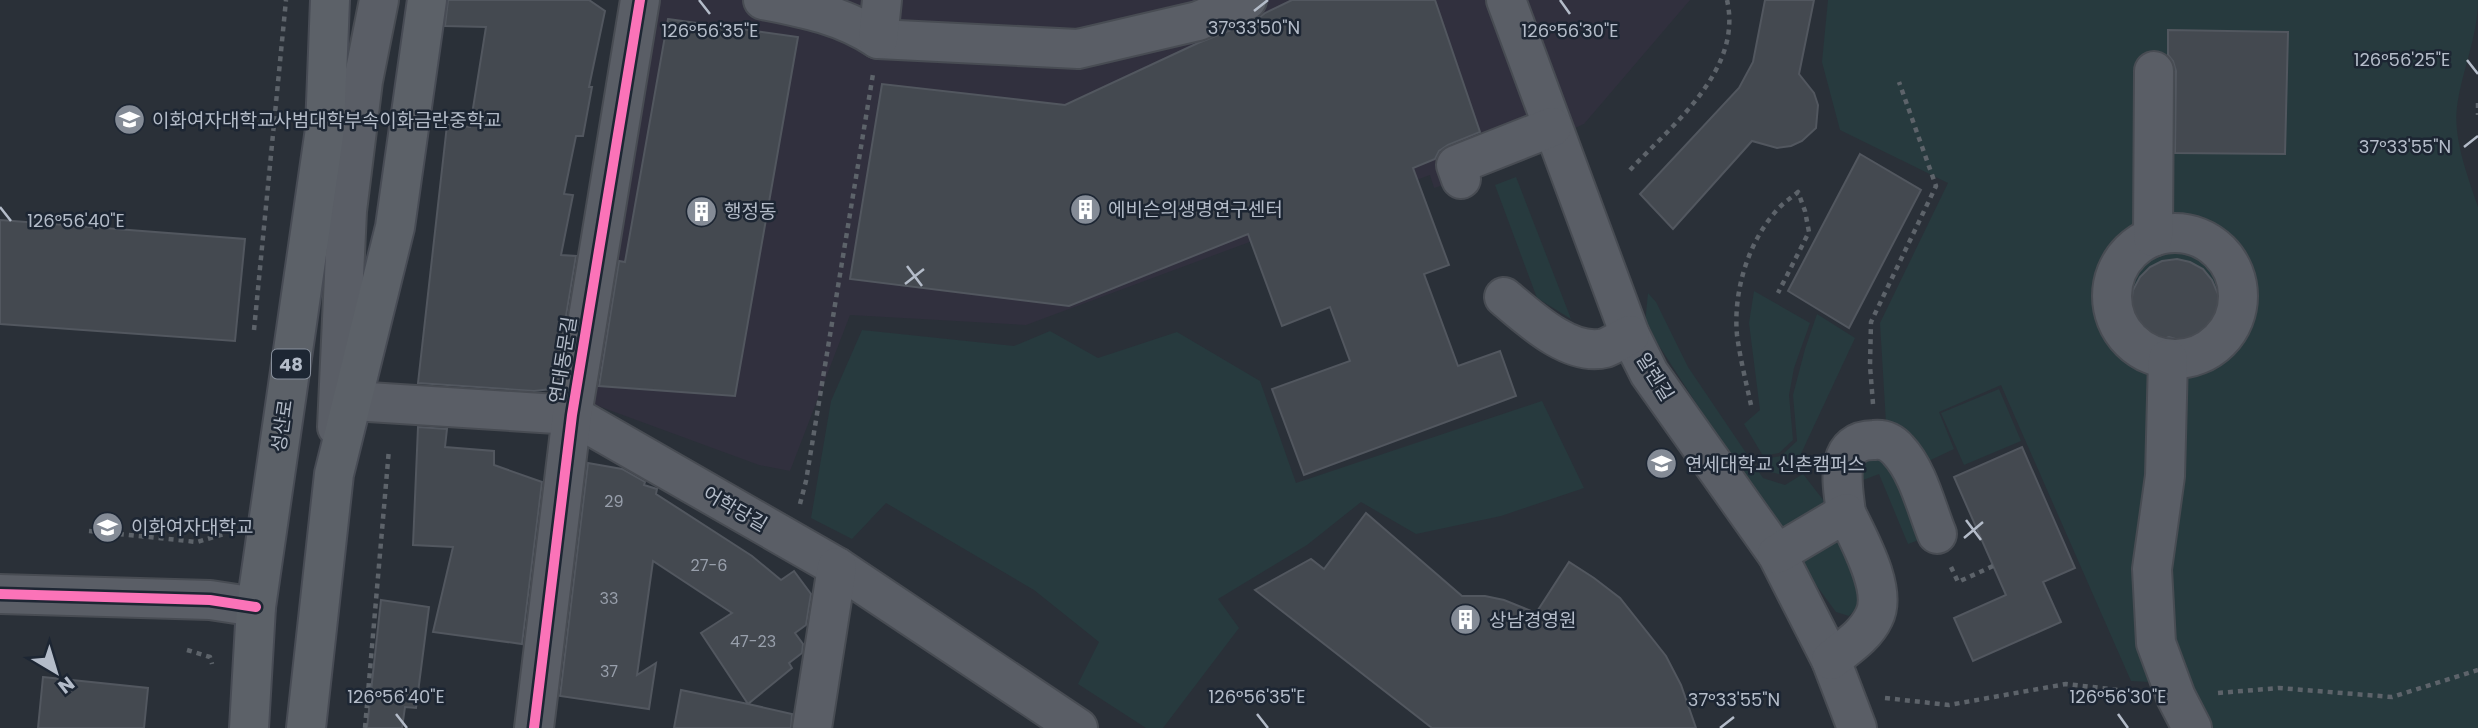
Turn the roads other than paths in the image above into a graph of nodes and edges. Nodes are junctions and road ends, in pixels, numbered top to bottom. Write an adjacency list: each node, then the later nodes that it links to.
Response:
1 (330, 0): 13 (main road, 성산로 / 48)
2 (355, 0): 13 (street)
3 (379, 0): 21 (street)
4 (427, 0): 19 (main road)
5 (640, 0): 20 (street, 연대동문길)
6 (763, 0): 10 (street)
7 (882, 0): 10 (street)
8 (1247, 0): 10 (street)
9 (1506, 0): 12 (street, 알렌길)
10 (878, 39)
11 (2154, 71): 15 (street)
12 (1552, 127): 14 (street); 17 (street, 알렌길)
13 (325, 129): 27 (main road, 성산로 / 48)
14 (1461, 179)
15 (2153, 237): 18 (street); 18 (street)
16 (1504, 298): 17 (street)
17 (1630, 335): 24 (street, 알렌길)
18 (2168, 359): 30 (street)
19 (353, 401): 20 (street, 어학당길); 21 (main road)
20 (572, 415): 25 (street, 어학당길); 31 (street, 연대동문길)
21 (334, 474): 29 (main road)
22 (1846, 513): 23 (street); 24 (street); 28 (street)
23 (1937, 534)
24 (1777, 554): 28 (street, 알렌길)
25 (837, 567): 35 (street); 36 (street, 어학당길)
26 (0, 594): 27 (street)
27 (256, 607): 32 (main road, 성산로 / 48)
28 (1831, 660): 37 (street, 알렌길)
29 (312, 680): 33 (main road); 34 (main road)
30 (2184, 712)
31 (525, 722)
32 (249, 728)
33 (306, 728)
34 (314, 728)
35 (812, 728)
36 (1078, 728)
37 (1857, 728)

